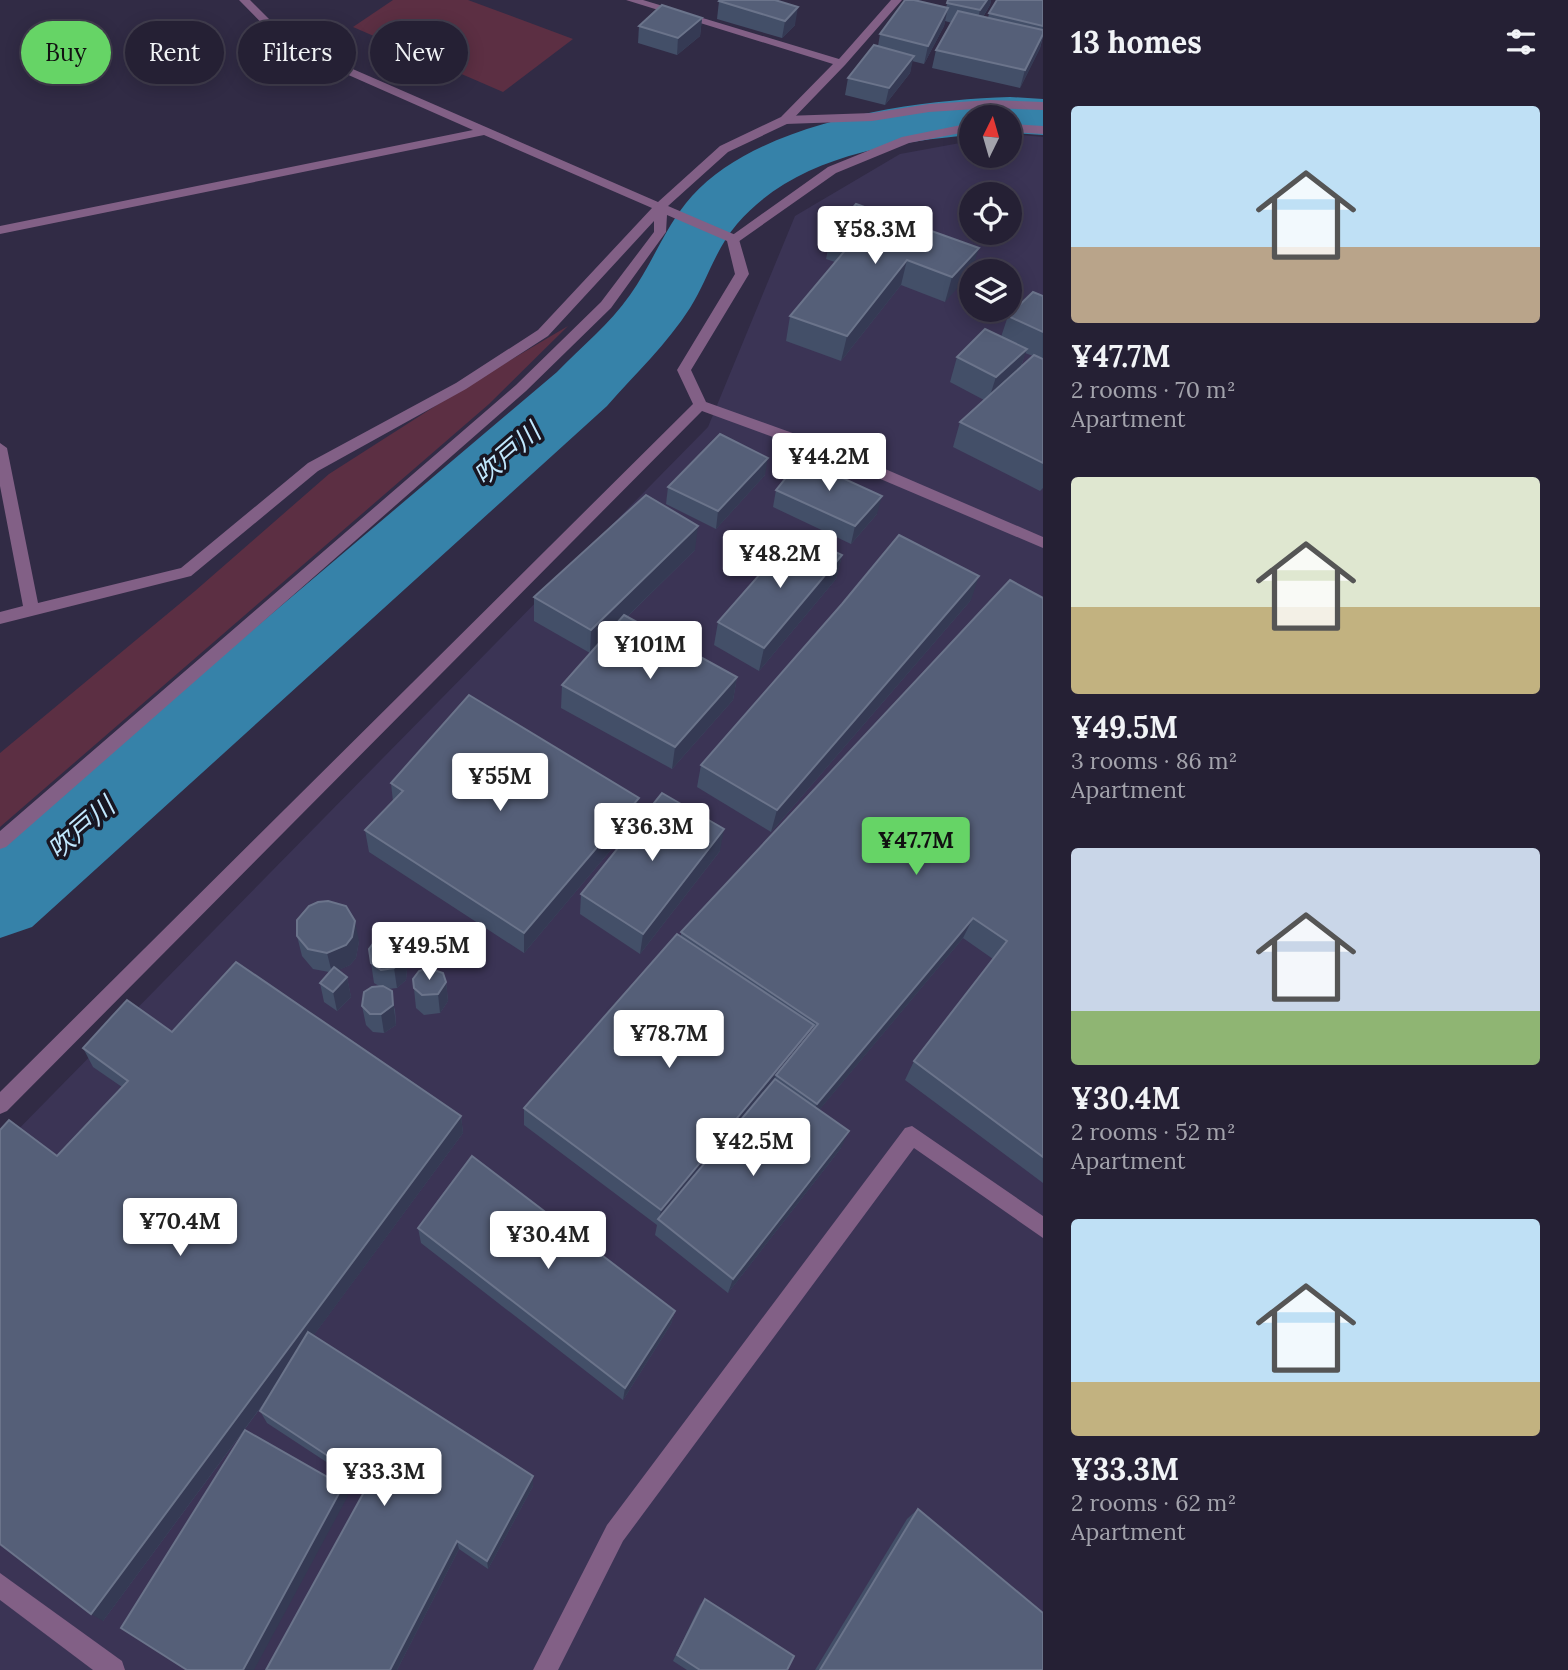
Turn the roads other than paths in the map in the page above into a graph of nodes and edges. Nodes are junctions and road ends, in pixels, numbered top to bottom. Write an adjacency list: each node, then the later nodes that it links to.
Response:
1 (244, 0): 10 (street)
2 (631, 0): 4 (street)
3 (897, 0): 4 (street)
4 (841, 64): 6 (street)
5 (1043, 106): 6 (street)
6 (785, 120): 11 (street)
7 (959, 129): 13 (street)
8 (1022, 129): 9 (street)
9 (1043, 130)
10 (484, 131): 11 (street); 12 (street)
11 (660, 206): 13 (street); 17 (street); 19 (street)
12 (0, 229)
13 (733, 239): 14 (street)
14 (700, 405): 16 (street); 20 (street)
15 (0, 448): 17 (street)
16 (1043, 543)
17 (32, 611): 18 (street)
18 (0, 618)
19 (0, 842)
20 (0, 1105)
21 (1043, 1228): 24 (street)
22 (0, 1585): 23 (street)
23 (113, 1670)
24 (545, 1670)

